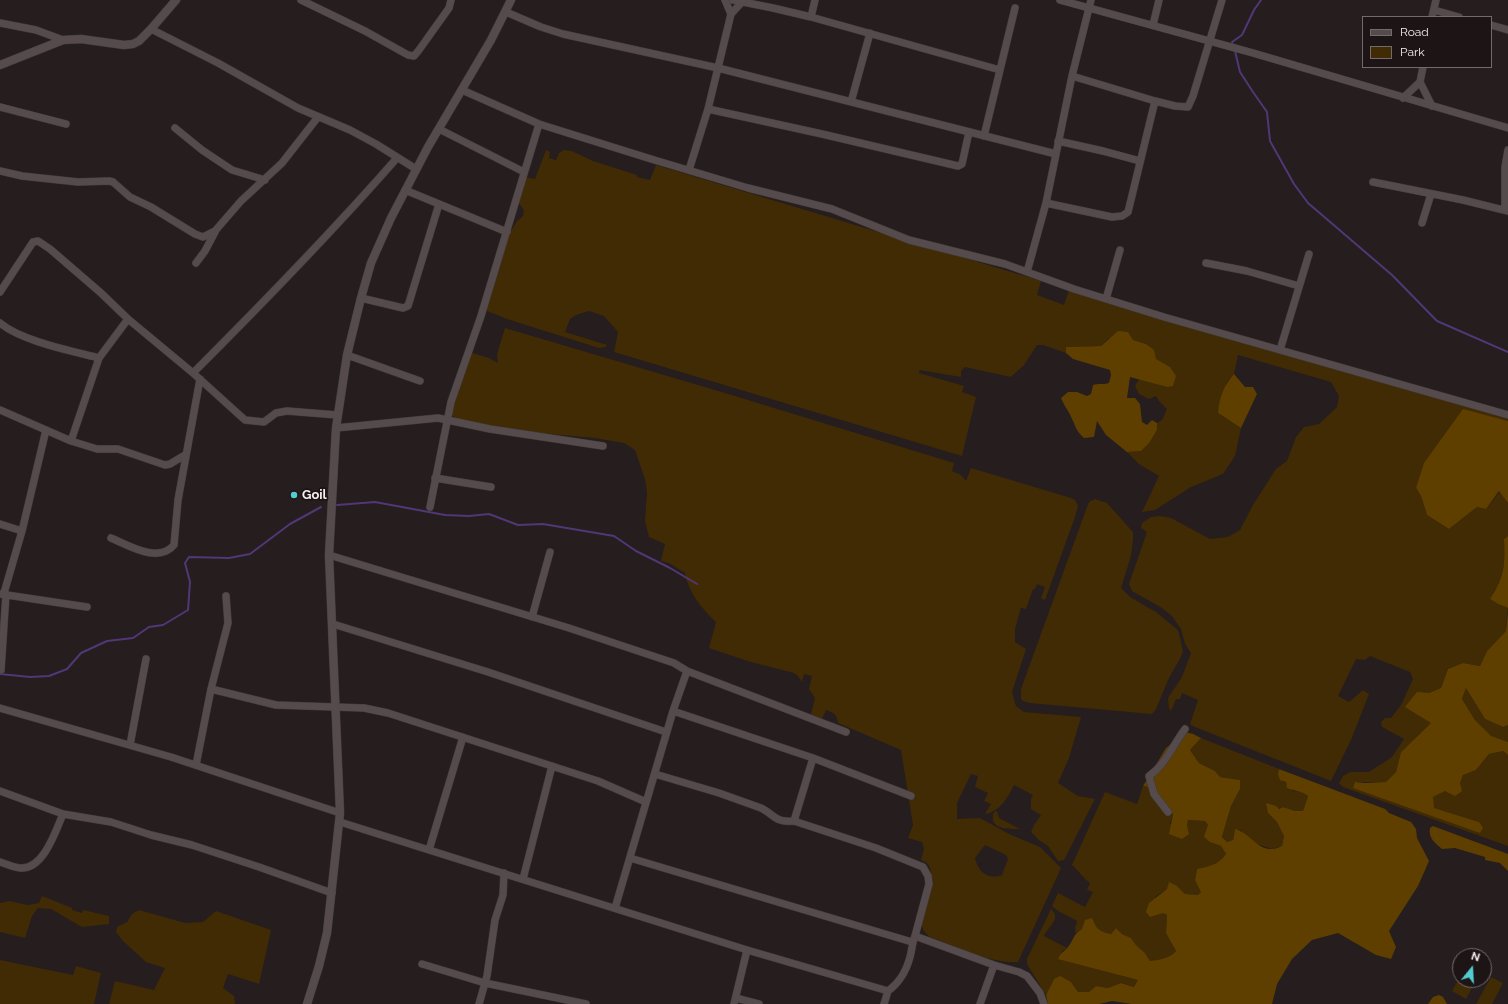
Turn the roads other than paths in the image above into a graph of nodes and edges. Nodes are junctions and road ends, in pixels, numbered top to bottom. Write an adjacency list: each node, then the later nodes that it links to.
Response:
1 (176, 0): 24 (street)
2 (302, 0): 3 (street)
3 (451, 0)
4 (511, 0): 16 (street)
5 (726, 0): 17 (street)
6 (733, 0): 13 (street)
7 (815, 0): 20 (street)
8 (1060, 0): 15 (street)
9 (1090, 0): 15 (street)
10 (1159, 0): 22 (street)
11 (1222, 0): 28 (street)
12 (1436, 0): 18 (street)
13 (742, 2): 17 (street); 20 (street)
14 (1015, 8): 32 (street)
15 (1089, 8): 22 (street); 33 (street)
16 (506, 12): 30 (street); 35 (street)
17 (731, 14): 30 (street)
18 (1433, 14): 19 (street)
19 (1450, 16)
20 (810, 17): 26 (street)
21 (0, 24): 27 (street)
22 (1153, 25): 28 (street)
23 (1492, 25): 25 (street)
24 (151, 29): 27 (street); 42 (street)
25 (1508, 30)
26 (870, 33): 32 (street); 38 (street)
27 (63, 40): 29 (street)
28 (1210, 41): 36 (street); 37 (street)
29 (0, 65)
30 (718, 68): 38 (street); 41 (street)
31 (1423, 68): 34 (street)
32 (1000, 70): 49 (street)
33 (1072, 76): 37 (street); 50 (street)
34 (1420, 82): 36 (street); 39 (street)
35 (462, 90): 44 (street); 47 (street)
36 (1403, 98): 39 (street)
37 (1155, 101): 54 (street)
38 (851, 102): 48 (street)
39 (1432, 106): 46 (street)
40 (0, 107): 43 (street)
41 (708, 109): 48 (street); 56 (street)
42 (318, 118): 53 (street); 59 (street)
43 (66, 124)
44 (539, 124): 56 (street); 58 (street)
45 (175, 128): 59 (street)
46 (1508, 128)
47 (439, 129): 55 (street); 58 (street)
48 (969, 132): 49 (street)
49 (984, 136): 52 (street)
50 (1058, 141): 52 (street); 54 (street)
51 (1508, 150): 65 (street)
52 (1056, 154): 63 (street)
53 (397, 158): 55 (street); 83 (street)
54 (1140, 161): 63 (street)
55 (416, 169): 61 (street)
56 (689, 170): 73 (street)
57 (0, 171): 67 (street)
58 (524, 172): 68 (street)
59 (265, 180): 67 (street)
60 (1373, 182): 62 (street)
61 (405, 190): 64 (street); 76 (street)
62 (1431, 194): 65 (street); 66 (street)
63 (1046, 203): 73 (street)
64 (439, 204): 68 (street); 76 (street)
65 (1506, 211)
66 (1422, 222)
67 (215, 231): 71 (street)
68 (507, 232): 89 (street)
69 (1120, 250): 77 (street)
70 (1309, 254): 74 (street)
71 (196, 263)
72 (1206, 263): 74 (street)
73 (1027, 272): 77 (street)
74 (1299, 286): 80 (street)
75 (0, 292): 78 (street)
76 (361, 298): 81 (street)
77 (1106, 299): 80 (street)
78 (128, 319): 82 (street); 83 (street)
79 (0, 323): 82 (street)
80 (1280, 350): 88 (street)
81 (347, 356): 85 (street); 87 (street)
82 (99, 358): 92 (street)
83 (193, 373): 84 (street)
84 (200, 379): 87 (street); 94 (street)
85 (420, 381)
86 (0, 410): 91 (street)
87 (338, 415): 90 (street)
88 (1508, 415)
89 (447, 419): 90 (street); 93 (street); 95 (street)
90 (336, 428): 102 (street)
91 (46, 430): 92 (street); 99 (street)
92 (71, 441): 94 (street)
93 (602, 446)
94 (185, 455): 100 (street)
95 (436, 478): 96 (street); 97 (street)
96 (491, 487)
97 (430, 506)
98 (0, 524): 99 (street)
99 (22, 531): 103 (street)
100 (111, 538)
101 (550, 552): 106 (street)
102 (330, 555): 106 (street); 107 (street)
103 (3, 594): 105 (street); 109 (street)
104 (226, 596): 111 (street)
105 (88, 607)
106 (532, 617): 110 (street)
107 (333, 624): 112 (street); 116 (street)
108 (146, 659): 119 (street)
109 (1, 670)
110 (687, 670): 114 (street); 117 (street)
111 (211, 689): 112 (street); 121 (street)
112 (337, 707): 118 (street); 128 (street)
113 (0, 708): 119 (street)
114 (672, 711): 116 (street); 120 (street)
115 (1185, 729): 127 (street)
116 (666, 732): 123 (street)
117 (846, 732)
118 (463, 738): 122 (street); 132 (street)
119 (130, 745): 121 (street)
120 (813, 758): 125 (street); 131 (street)
121 (196, 765): 128 (street)
122 (552, 766): 126 (street); 136 (street)
123 (655, 774): 126 (street); 131 (street)
124 (0, 791): 129 (street)
125 (911, 796)
126 (646, 802): 133 (street)
127 (1168, 812)
128 (340, 813): 130 (street)
129 (63, 814): 134 (street); 137 (street)
130 (340, 822): 132 (street); 137 (street)
131 (794, 822): 139 (street)
132 (428, 850): 135 (street)
133 (630, 858): 138 (street); 139 (street)
134 (0, 862)
135 (504, 873): 136 (street); 143 (street)
136 (523, 879): 138 (street)
137 (332, 893): 146 (street)
138 (615, 908): 140 (street)
139 (914, 939): 142 (street); 144 (street)
140 (747, 950): 144 (street); 145 (street)
141 (422, 964): 143 (street)
142 (994, 965): 151 (street); 152 (street)
143 (485, 983): 147 (street); 148 (street)
144 (888, 991): 150 (street)
145 (735, 1001): 149 (street)
146 (307, 1004)
147 (479, 1004)
148 (586, 1004)
149 (758, 1004)
150 (884, 1004)
151 (980, 1004)
152 (1044, 1004)

